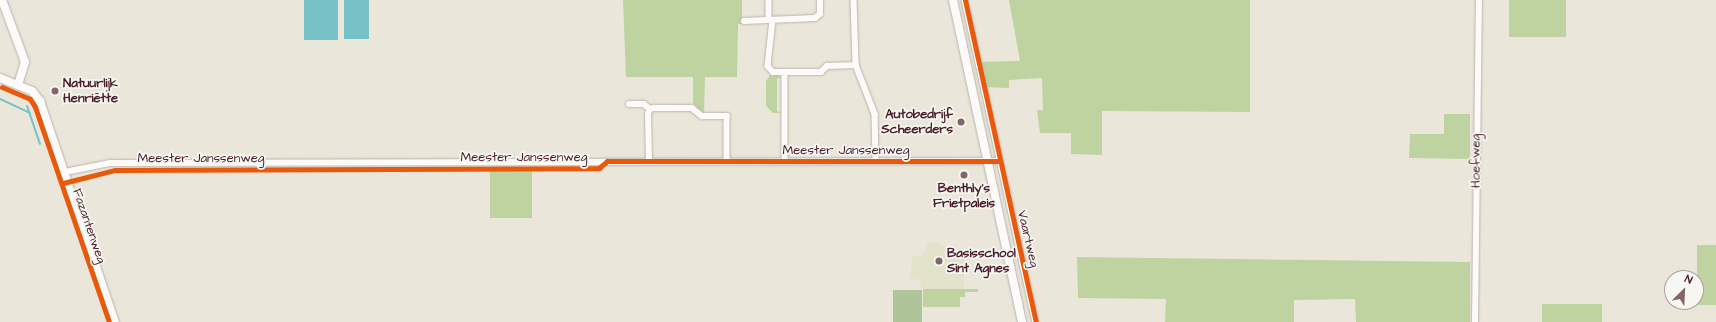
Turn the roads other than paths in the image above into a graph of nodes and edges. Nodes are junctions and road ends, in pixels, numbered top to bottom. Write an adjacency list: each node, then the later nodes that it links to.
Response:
1 (2, 0): 13 (street)
2 (768, 0): 8 (street)
3 (820, 0): 8 (street)
4 (854, 0): 10 (street)
5 (953, 0): 21 (street, Vaartweg)
6 (965, 0): 16 (street, Vaartweg)
7 (1479, 0): 26 (street, Hoefweg)
8 (771, 20): 9 (street); 11 (street)
9 (744, 21)
10 (856, 65): 11 (street); 20 (street)
11 (785, 72): 19 (street)
12 (0, 78): 13 (street, Fazantenweg)
13 (18, 85): 22 (street, Fazantenweg)
14 (629, 104): 15 (street)
15 (650, 109): 17 (street); 18 (street)
16 (999, 160): 21 (street); 25 (street, Vaartweg)
17 (648, 161): 18 (street, Meester Janssenweg); 22 (street, Meester Janssenweg)
18 (727, 161): 19 (street, Meester Janssenweg)
19 (785, 161): 20 (street, Meester Janssenweg)
20 (876, 161): 21 (street, Meester Janssenweg)
21 (985, 161): 24 (street, Vaartweg)
22 (65, 172): 23 (street, Fazantenweg)
23 (115, 322)
24 (1022, 322)
25 (1036, 322)
26 (1475, 322)

